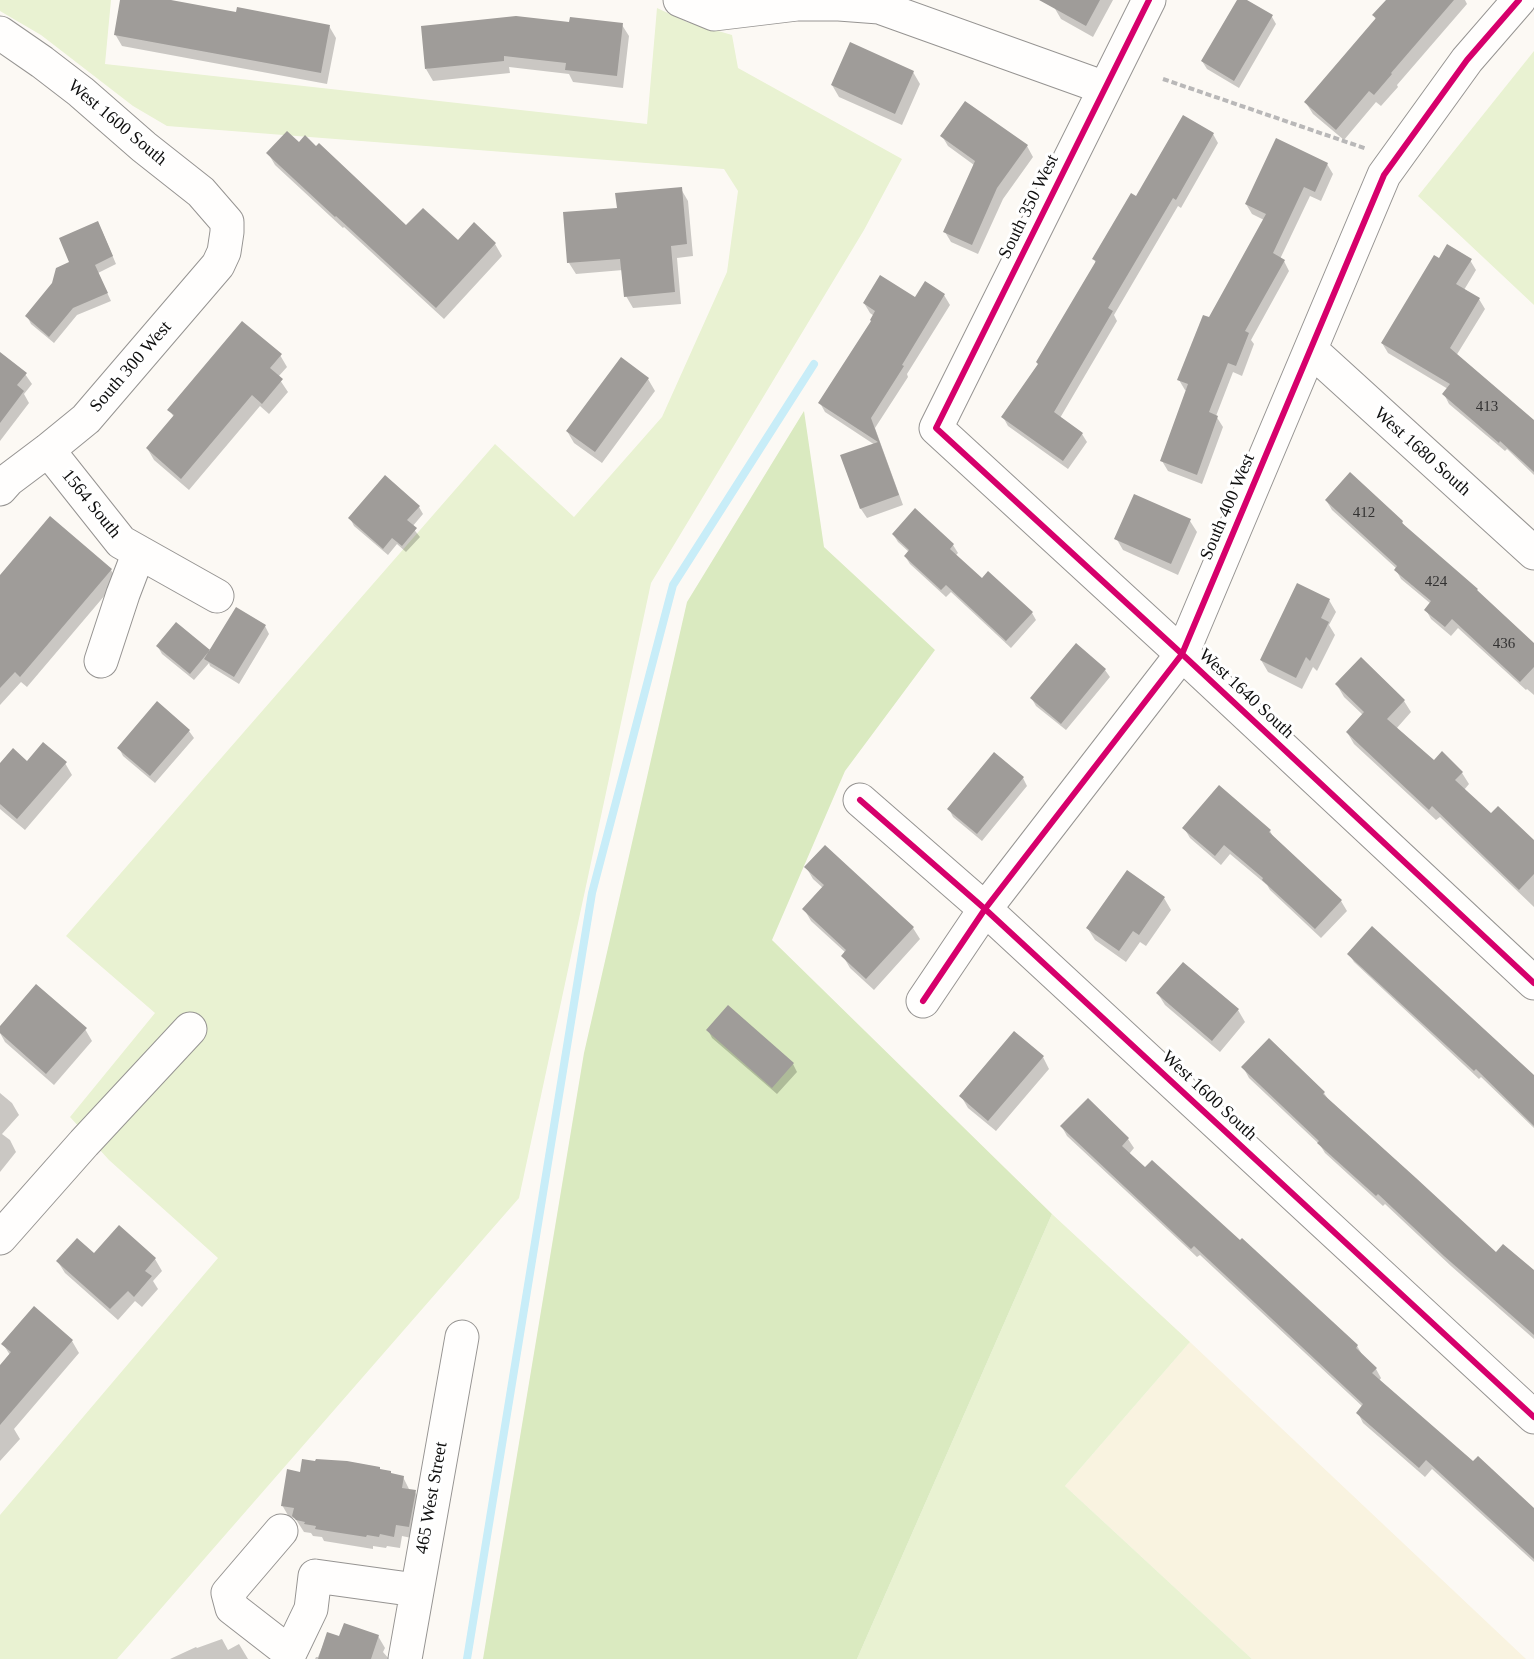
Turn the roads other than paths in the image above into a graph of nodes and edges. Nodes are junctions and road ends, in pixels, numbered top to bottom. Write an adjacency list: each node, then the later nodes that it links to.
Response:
1 (680, 0): 5 (street)
2 (1149, 0): 5 (street, South 350 West)
3 (1519, 0): 7 (street, South 400 West)
4 (0, 33): 6 (street, West 1600 South)
5 (1105, 88): 8 (street, South 350 West)
6 (227, 222): 9 (street, South 300 West)
7 (1311, 350): 12 (street, West 1680 South); 14 (street, South 400 West)
8 (936, 428): 14 (street, West 1640 South)
9 (48, 450): 10 (street, South 300 West); 11 (street, 1564 South)
10 (0, 489)
11 (139, 552): 13 (street, 1564 South); 15 (street, 1564 South)
12 (1534, 554)
13 (217, 596)
14 (1182, 654): 17 (street, South 400 West); 18 (street, West 1640 South)
15 (101, 661)
16 (860, 800): 17 (street, West 1600 South)
17 (985, 909): 19 (street, South 400 West); 23 (street, West 1600 South)
18 (1534, 982)
19 (923, 1001)
20 (190, 1029): 21 (street)
21 (0, 1238)
22 (462, 1337): 25 (street, 465 West Street)
23 (1534, 1417)
24 (281, 1531): 26 (street)
25 (416, 1590): 26 (street); 27 (street, 465 West Street)
26 (288, 1656)
27 (405, 1659)

